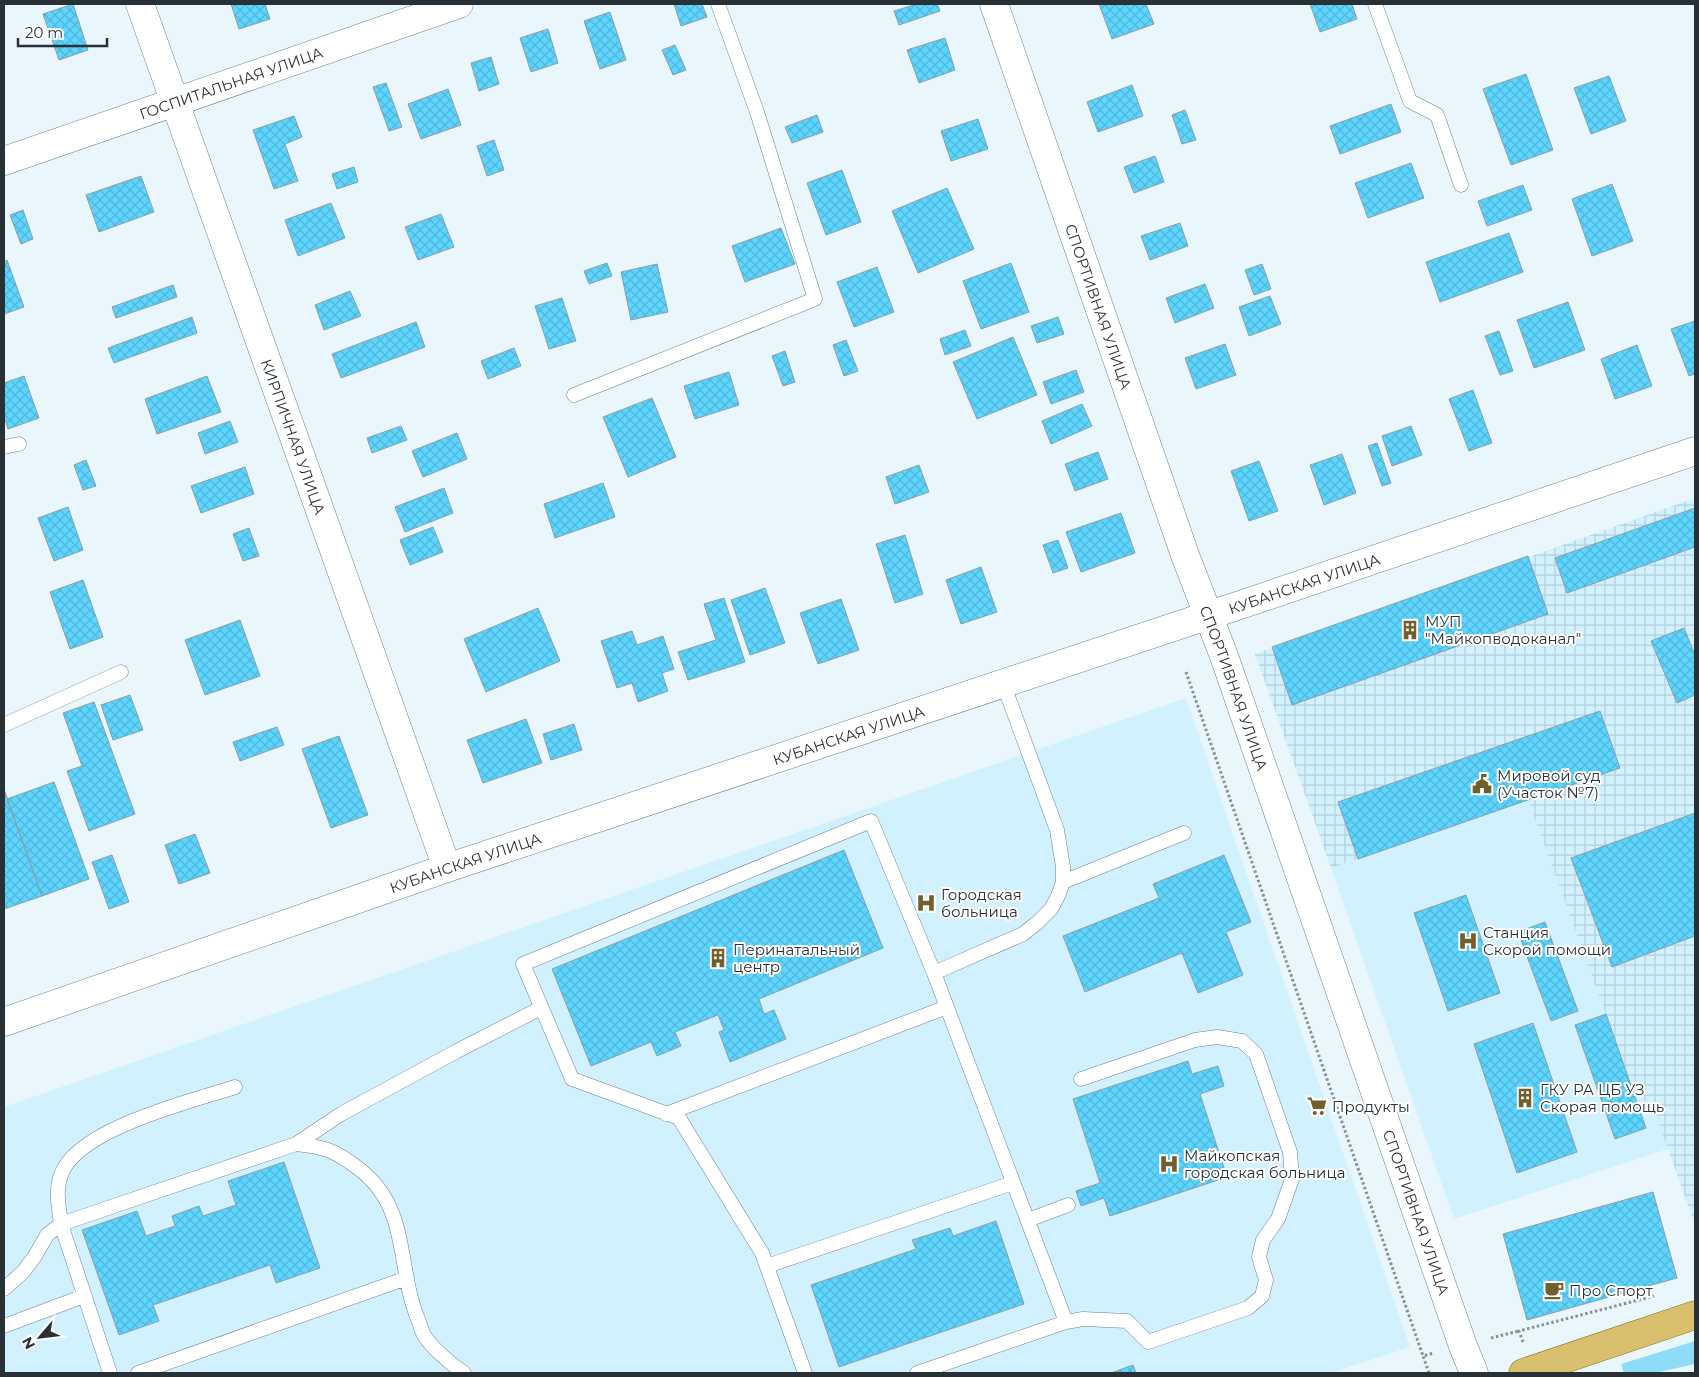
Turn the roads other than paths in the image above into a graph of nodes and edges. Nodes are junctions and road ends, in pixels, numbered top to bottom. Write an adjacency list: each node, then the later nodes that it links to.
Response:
1 (140, 4): 6 (street, КИРПИЧНАЯ УЛИЦА)
2 (458, 4): 6 (street, ГОСПИТАЛЬНАЯ УЛИЦА)
3 (718, 4): 9 (lane)
4 (994, 4): 13 (street, СПОРТИВНАЯ УЛИЦА)
5 (1375, 4): 8 (lane)
6 (175, 102): 7 (street, ГОСПИТАЛЬНАЯ УЛИЦА); 18 (street, КИРПИЧНАЯ УЛИЦА)
7 (4, 161)
8 (1461, 186)
9 (574, 394)
10 (19, 444): 11 (lane)
11 (4, 447)
12 (1695, 451): 13 (street, КУБАНСКАЯ УЛИЦА)
13 (1209, 616): 15 (street, КУБАНСКАЯ УЛИЦА); 45 (street, СПОРТИВНАЯ УЛИЦА)
14 (121, 672): 16 (lane)
15 (1002, 683): 18 (street, КУБАНСКАЯ УЛИЦА); 19 (lane)
16 (4, 725)
17 (1184, 833): 19 (lane)
18 (447, 868): 23 (street, КУБАНСКАЯ УЛИЦА)
19 (1063, 882): 20 (lane)
20 (934, 973): 21 (lane); 22 (lane)
21 (947, 1007): 26 (lane); 28 (lane)
22 (541, 1008): 26 (lane); 27 (lane)
23 (4, 1022)
24 (1081, 1078): 37 (lane)
25 (235, 1087): 31 (lane)
26 (666, 1114): 32 (lane)
27 (296, 1144): 31 (lane); 33 (lane)
28 (1014, 1183): 30 (lane); 32 (lane)
29 (1068, 1205): 30 (lane)
30 (1028, 1220): 37 (lane)
31 (61, 1224): 34 (lane); 35 (lane)
32 (767, 1266): 43 (lane)
33 (407, 1278): 41 (lane); 42 (lane)
34 (4, 1289)
35 (84, 1296): 38 (lane); 40 (lane)
36 (1695, 1316): 39 (main road)
37 (1066, 1322): 44 (lane)
38 (4, 1326)
39 (1528, 1372)
40 (110, 1373)
41 (138, 1373)
42 (464, 1373)
43 (805, 1373)
44 (916, 1373)
45 (1474, 1373)

